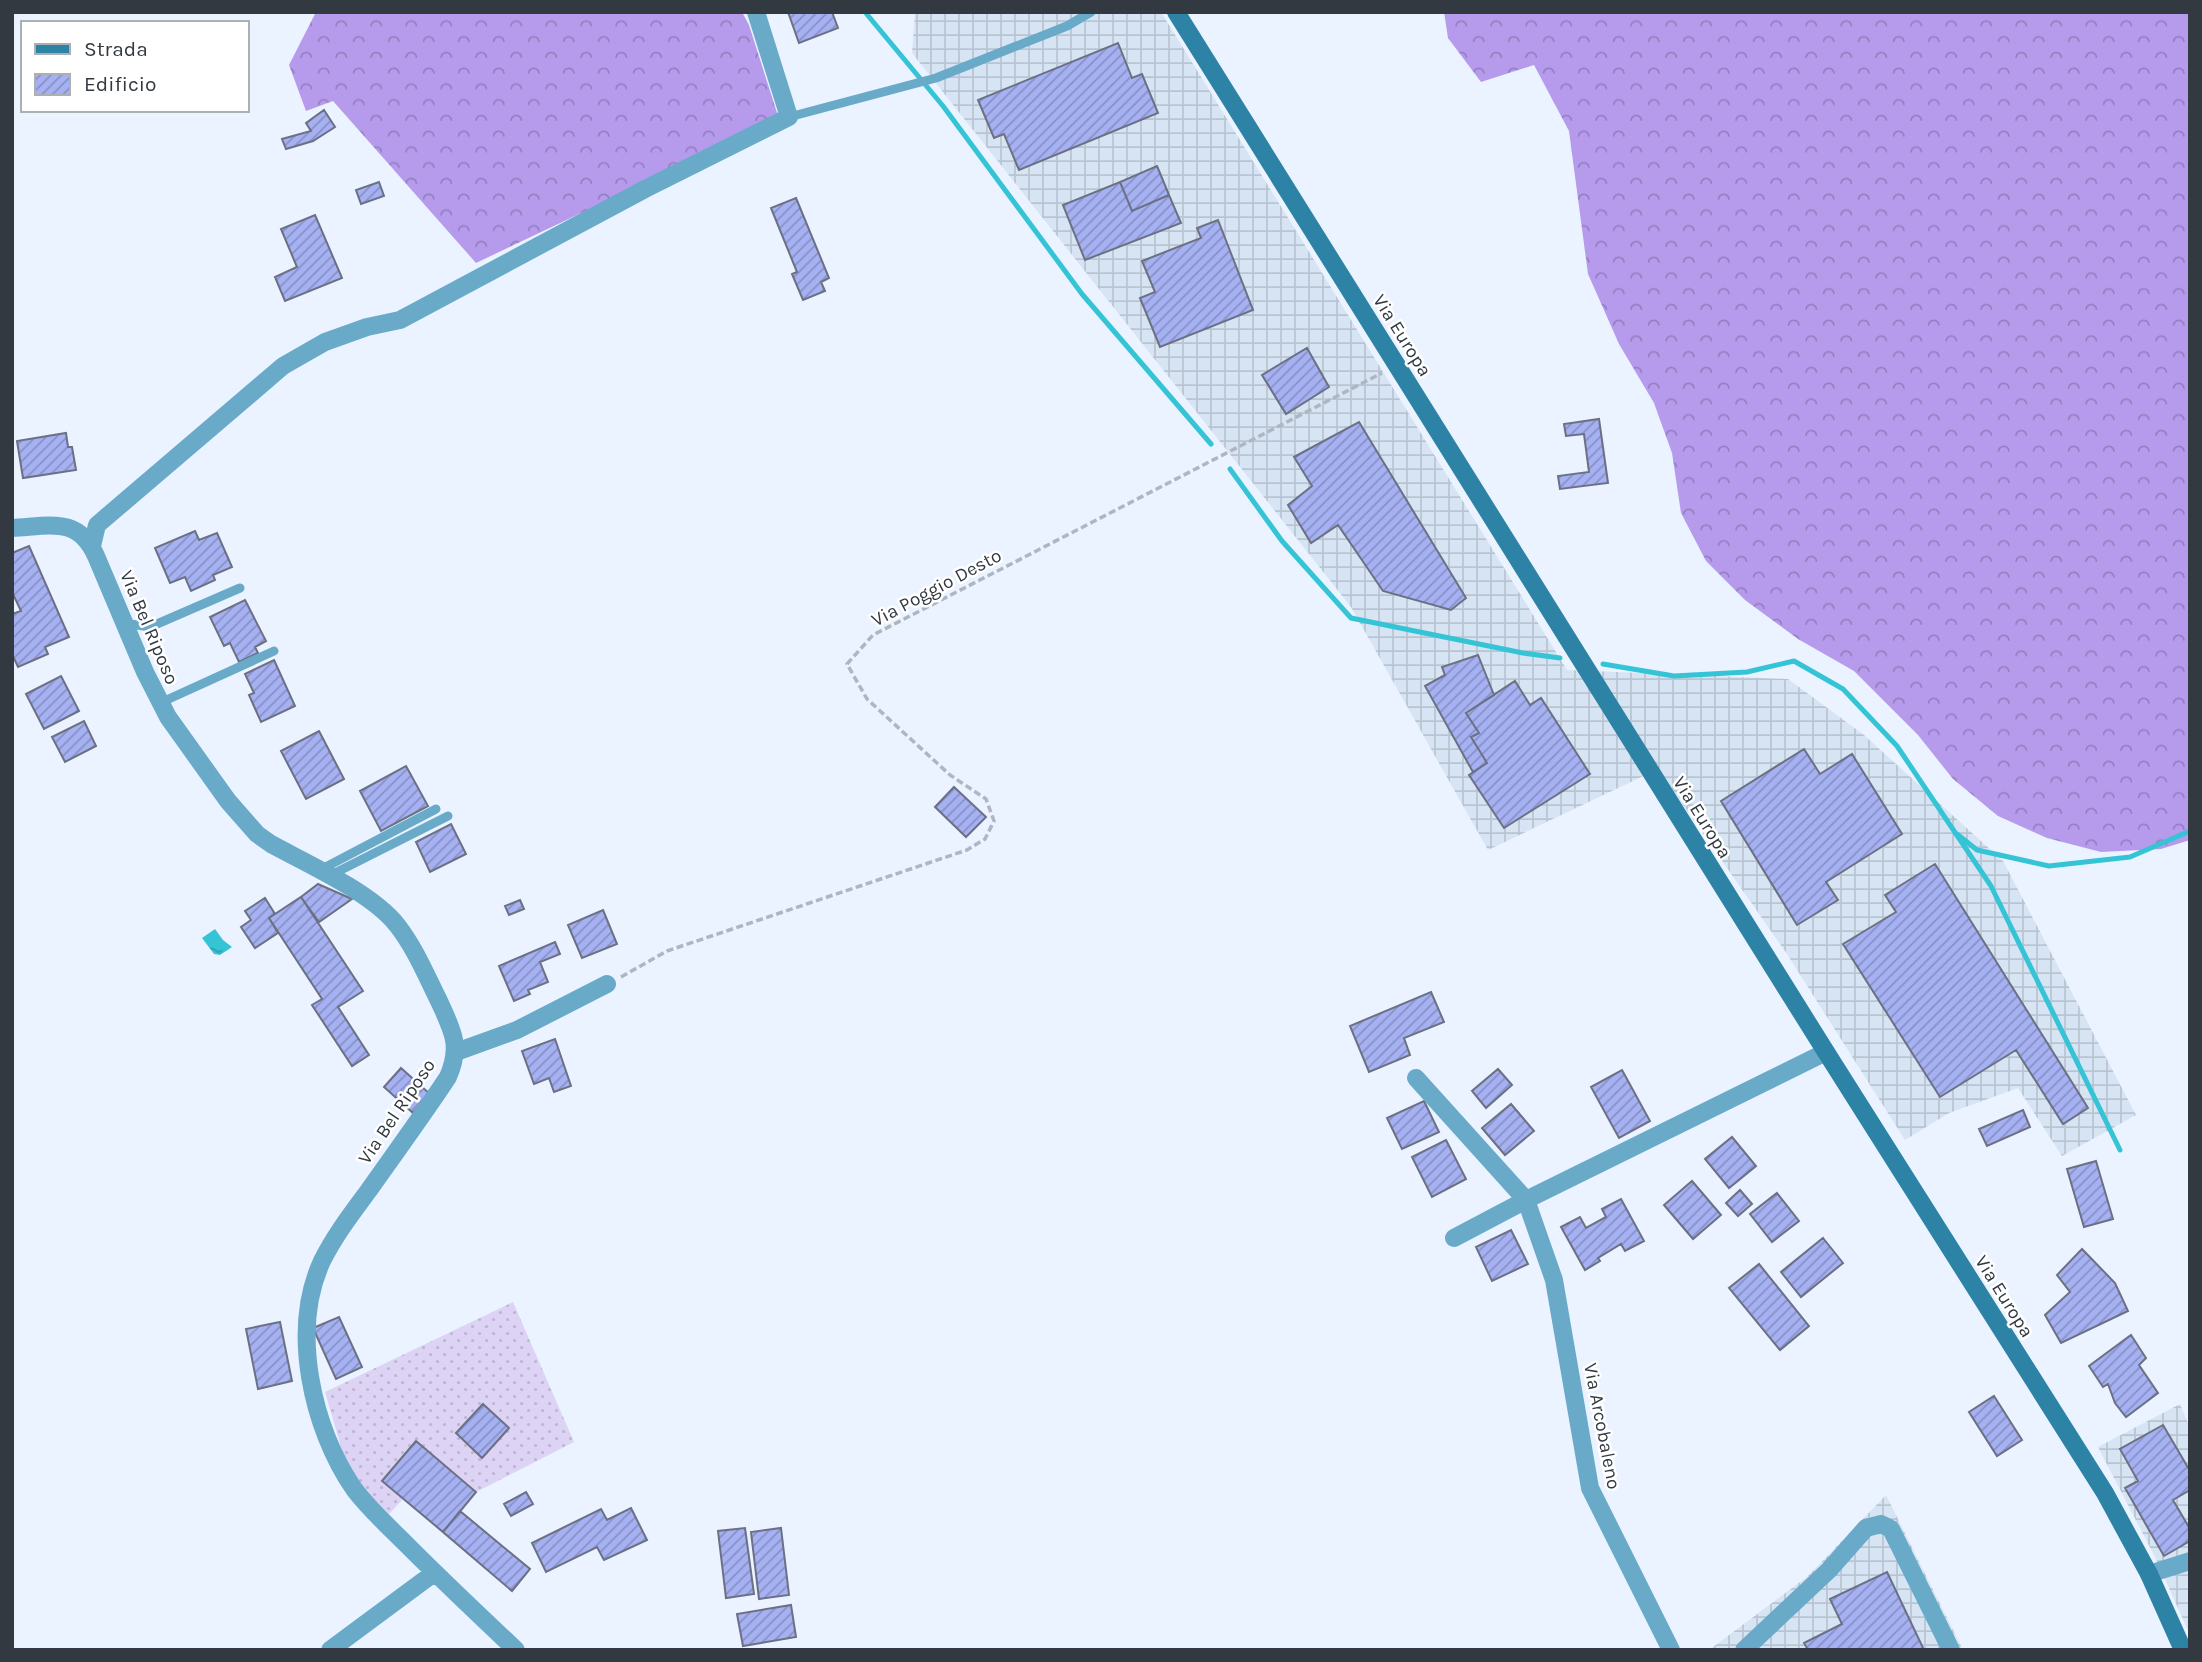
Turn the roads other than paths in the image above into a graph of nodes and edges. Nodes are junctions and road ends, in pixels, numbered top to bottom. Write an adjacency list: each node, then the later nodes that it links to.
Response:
1 (756, 12): 4 (street)
2 (1091, 12): 4 (lane)
3 (1175, 12): 16 (main road, Via Europa)
4 (789, 117): 6 (street)
5 (12, 528): 6 (street)
6 (92, 546): 8 (street, Via Bel Riposo)
7 (240, 588): 8 (lane)
8 (124, 623): 10 (street, Via Bel Riposo)
9 (274, 651): 10 (lane)
10 (160, 703): 13 (street, Via Bel Riposo)
11 (436, 809): 13 (lane)
12 (448, 816): 13 (lane)
13 (323, 873): 15 (street, Via Bel Riposo)
14 (607, 984): 15 (street)
15 (456, 1052): 21 (street, Via Bel Riposo)
16 (1826, 1052): 18 (street); 22 (main road, Via Europa)
17 (1416, 1078): 18 (street, Via Arcobaleno)
18 (1527, 1200): 19 (street); 25 (street, Via Arcobaleno)
19 (1454, 1238)
20 (2190, 1562): 22 (street)
21 (434, 1573): 23 (street); 24 (street, Via Bel Riposo)
22 (2150, 1574): 28 (main road, Via Europa)
23 (330, 1650)
24 (516, 1650)
25 (1671, 1650)
26 (1744, 1650): 27 (street)
27 (1951, 1650)
28 (2183, 1650)

